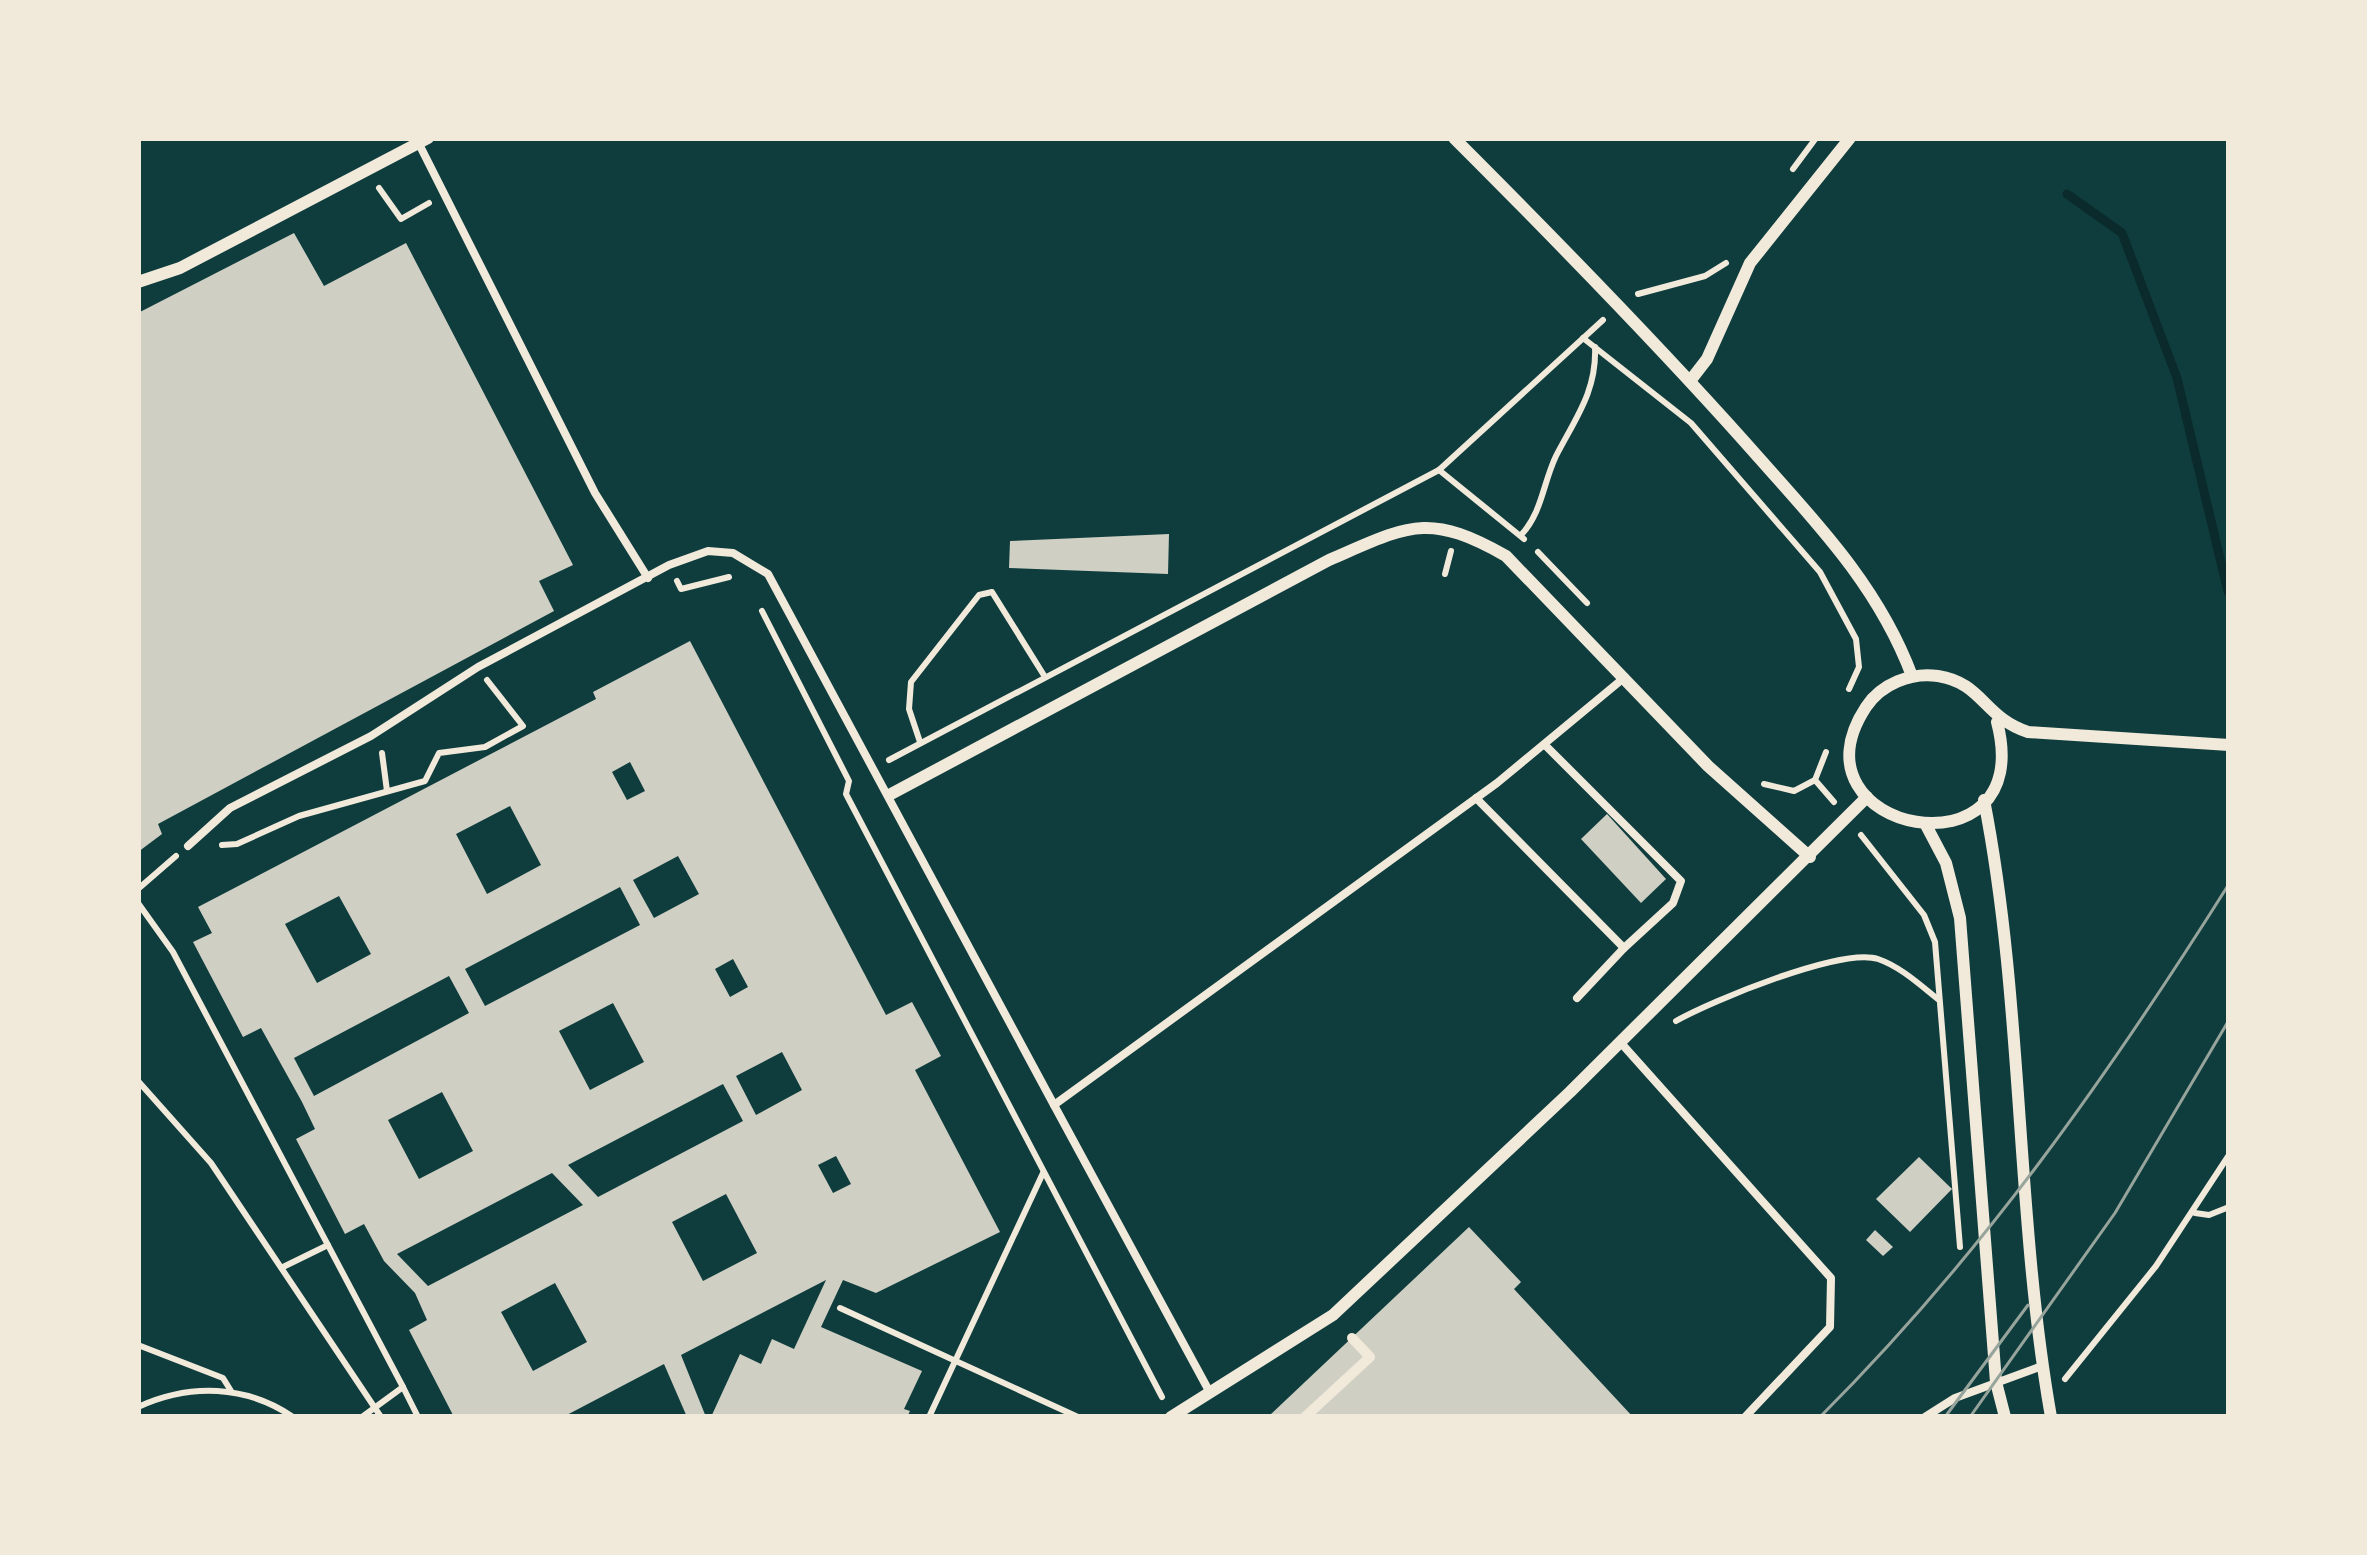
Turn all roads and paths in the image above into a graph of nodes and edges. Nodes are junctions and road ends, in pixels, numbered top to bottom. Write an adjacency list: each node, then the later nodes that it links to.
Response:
1 (1454, 138): 10 (street)
2 (1816, 138): 6 (path)
3 (1850, 138): 12 (street)
4 (423, 141): 5 (street); 7 (lane)
5 (366, 170): 7 (path); 9 (street)
6 (1781, 185)
7 (442, 195): 16 (lane)
8 (1737, 247): 10 (path)
9 (138, 282)
10 (1619, 308): 12 (street)
11 (1595, 347): 13 (path); 14 (path); 24 (path)
12 (1690, 381): 21 (street)
13 (1439, 470): 14 (path); 22 (path)
14 (1521, 535): 19 (path)
15 (669, 565): 16 (lane); 17 (path); 33 (lane)
16 (647, 578): 39 (lane)
17 (747, 585)
18 (753, 596): 52 (path)
19 (1600, 617)
20 (1626, 676): 27 (lane); 33 (street); 40 (street)
21 (1912, 676): 25 (street); 34 (street)
22 (1046, 677): 22 (path)
23 (495, 691): 32 (path)
24 (1843, 703)
25 (1997, 722): 28 (street); 36 (street)
26 (1829, 738): 30 (path)
27 (1545, 745): 35 (lane); 43 (lane)
28 (2229, 745)
29 (382, 750): 32 (path)
30 (1815, 779): 31 (path); 37 (path)
31 (1757, 780)
32 (387, 791): 39 (path)
33 (891, 794): 50 (lane)
34 (1867, 796): 37 (street); 38 (street)
35 (1477, 798): 43 (lane); 50 (lane)
36 (1984, 800): 38 (street); 62 (street)
37 (1846, 818): 40 (street); 45 (path)
38 (1927, 826): 63 (street)
39 (188, 846): 41 (path)
40 (1810, 857): 47 (street)
41 (138, 889)
42 (138, 903): 55 (path)
43 (1624, 948): 44 (lane)
44 (1577, 998)
45 (1939, 1000): 46 (path); 49 (path)
46 (1676, 1021)
47 (1620, 1042): 65 (street); 77 (lane)
48 (138, 1081): 56 (path)
49 (1945, 1102)
50 (1054, 1105): 65 (lane)
51 (2229, 1155): 54 (path)
52 (1043, 1173): 61 (path); 75 (path)
53 (2229, 1207): 54 (path)
54 (2195, 1213): 60 (path)
55 (328, 1245): 56 (path); 64 (path)
56 (282, 1268): 67 (path)
57 (840, 1308): 61 (path)
58 (1352, 1338): 76 (street)
59 (138, 1345): 66 (path)
60 (2083, 1357)
61 (956, 1361): 73 (path); 74 (path)
62 (2042, 1366): 63 (lane); 80 (street)
63 (1996, 1382): 78 (lane); 79 (street)
64 (403, 1387): 67 (path); 72 (path)
65 (1208, 1390): 75 (street)
66 (231, 1391): 68 (path); 69 (path)
67 (376, 1406): 70 (path); 71 (path)
68 (138, 1407)
69 (293, 1417)
70 (362, 1417)
71 (382, 1417)
72 (418, 1417)
73 (928, 1417)
74 (1078, 1417)
75 (1172, 1417)
76 (1305, 1417)
77 (1745, 1417)
78 (1925, 1417)
79 (2005, 1417)
80 (2051, 1417)

